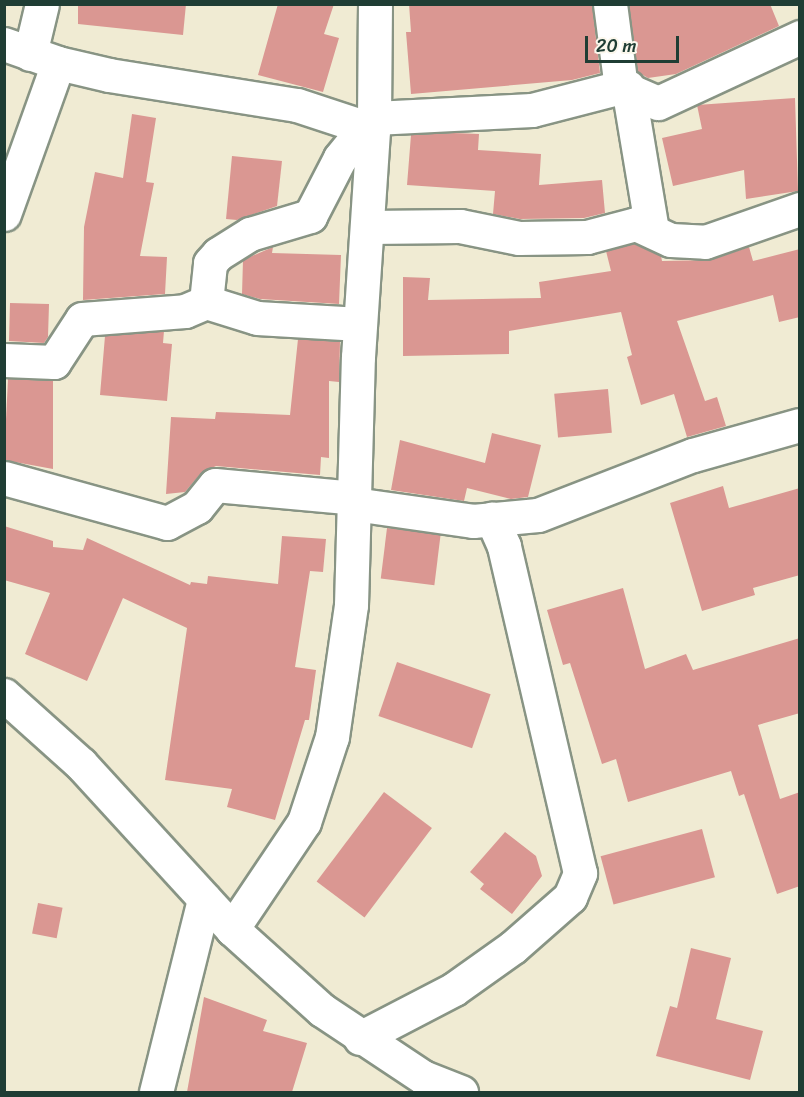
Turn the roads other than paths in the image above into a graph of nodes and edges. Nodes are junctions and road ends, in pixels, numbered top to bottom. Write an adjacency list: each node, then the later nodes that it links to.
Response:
1 (42, 4): 5 (street)
2 (375, 4): 7 (street)
3 (610, 4): 6 (street)
4 (800, 37): 6 (street)
5 (31, 54): 7 (street); 9 (street)
6 (624, 87): 7 (street); 11 (street)
7 (371, 125): 10 (street); 12 (street)
8 (800, 209): 11 (street)
9 (4, 214)
10 (368, 226): 11 (street); 13 (street)
11 (652, 230)
12 (206, 302): 13 (street); 14 (street)
13 (360, 324): 17 (street)
14 (4, 360)
15 (800, 425): 18 (street)
16 (4, 478): 17 (street)
17 (354, 501): 18 (street); 21 (street)
18 (492, 519): 22 (street)
19 (4, 695): 20 (street)
20 (204, 899): 21 (street); 24 (street)
21 (232, 929): 22 (street)
22 (360, 1038): 23 (street)
23 (421, 1085): 25 (street)
24 (156, 1092)
25 (461, 1092)

